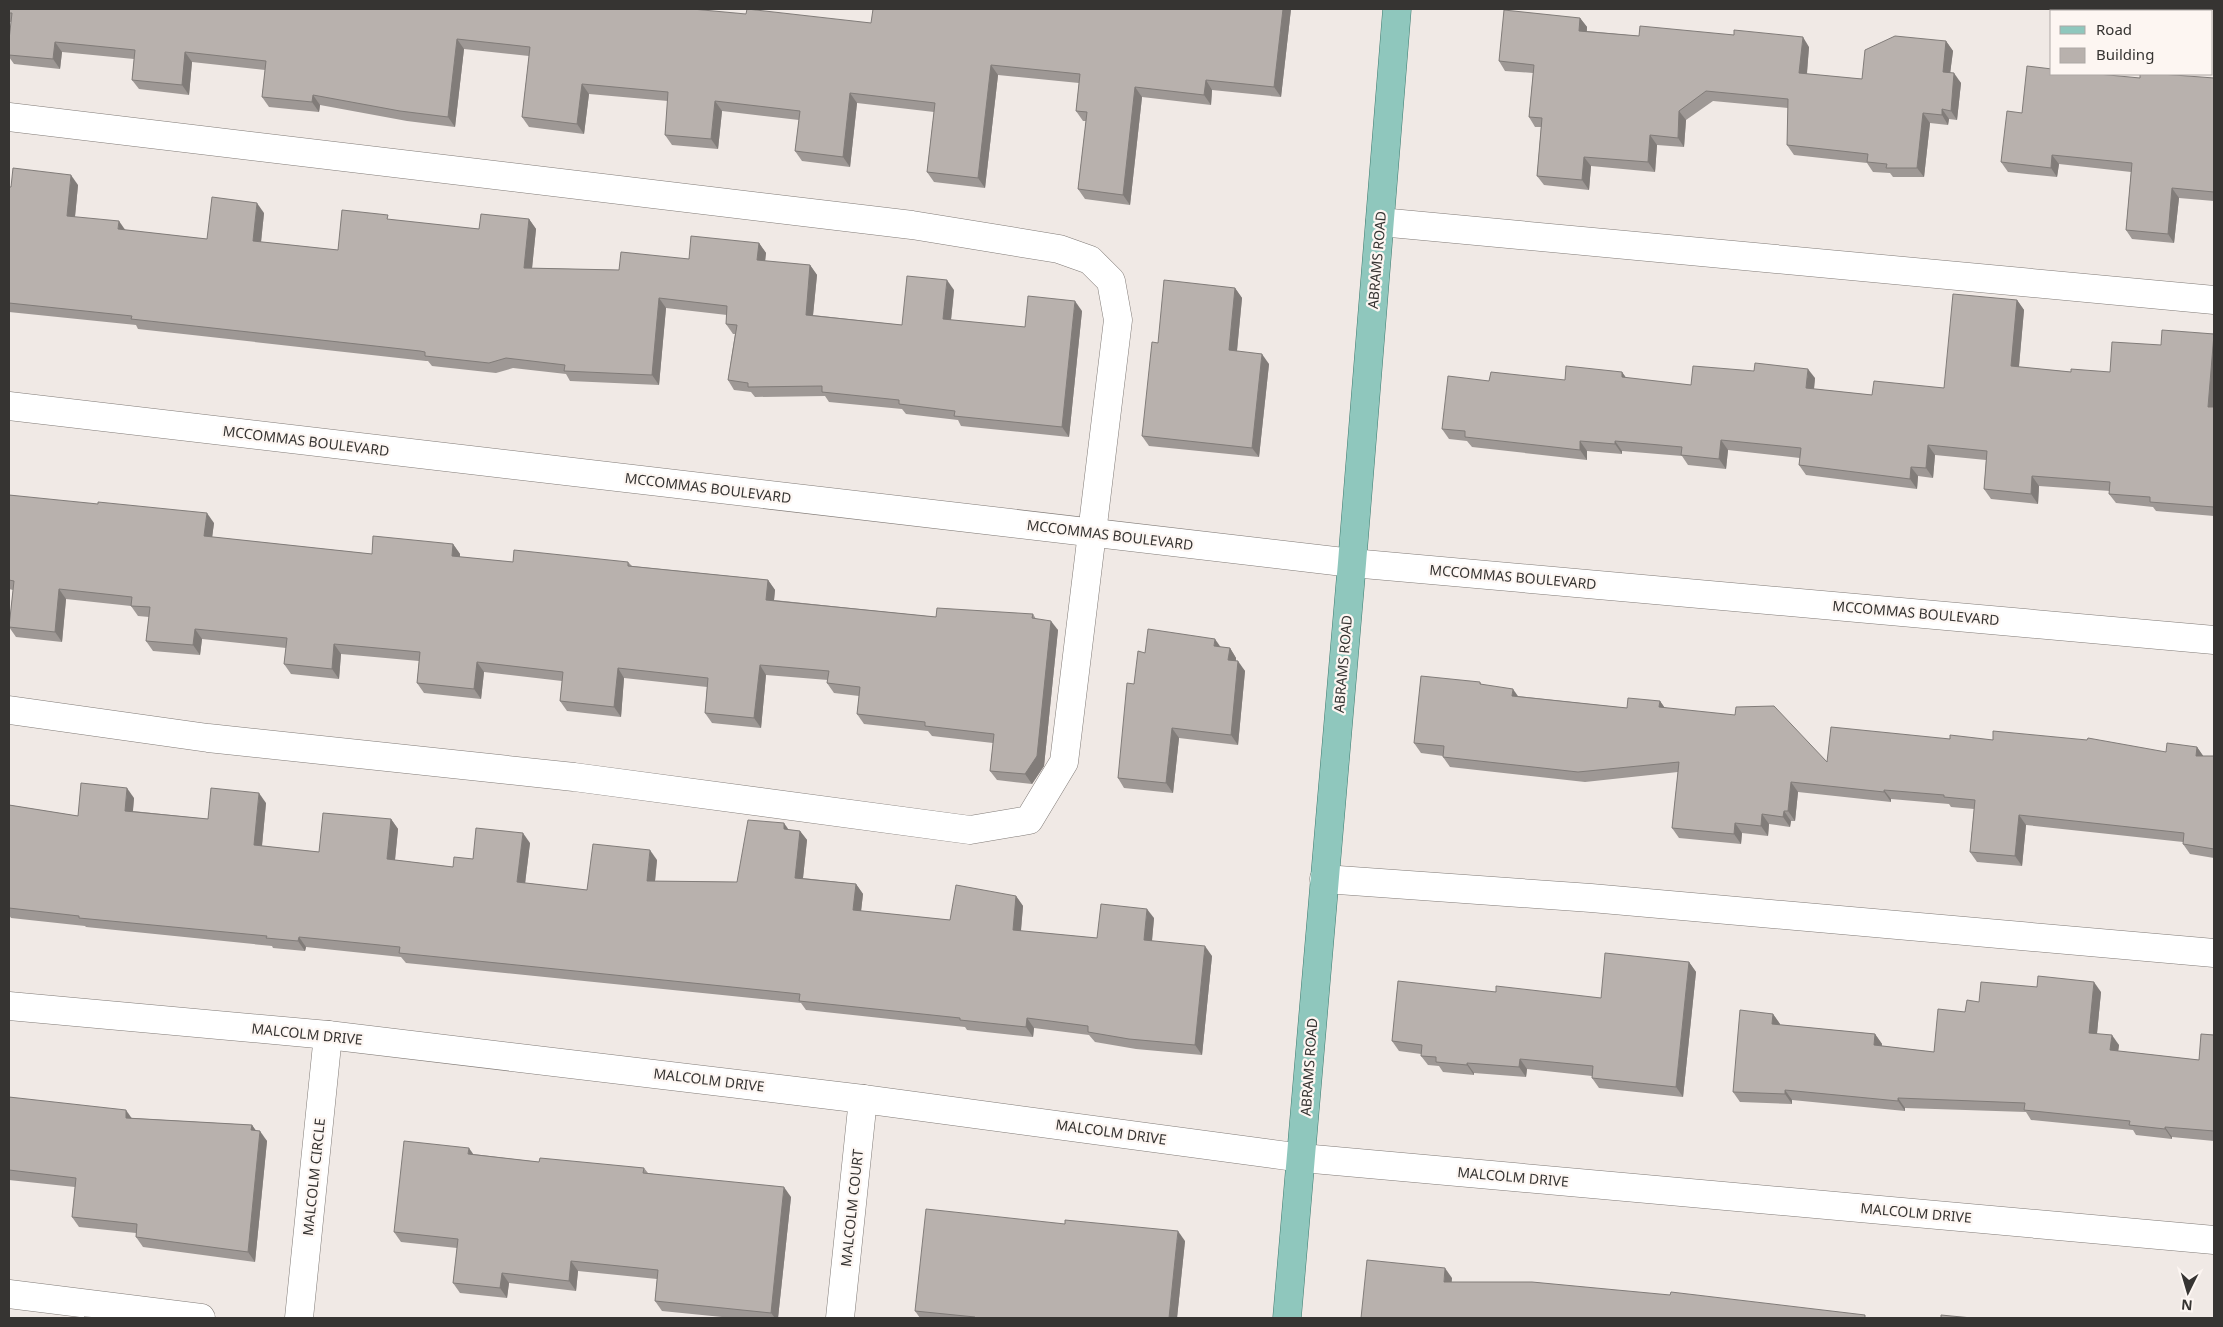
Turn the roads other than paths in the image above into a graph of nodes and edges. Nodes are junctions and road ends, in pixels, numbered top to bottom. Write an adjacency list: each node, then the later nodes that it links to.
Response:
1 (1397, 9): 3 (main road, ABRAMS ROAD)
2 (9, 117): 6 (street)
3 (1380, 222): 4 (street); 7 (main road, ABRAMS ROAD)
4 (2214, 300)
5 (9, 406): 6 (street, MCCOMMAS BOULEVARD)
6 (1093, 534): 7 (street, MCCOMMAS BOULEVARD); 9 (street)
7 (1352, 563): 8 (street, MCCOMMAS BOULEVARD); 10 (main road, ABRAMS ROAD)
8 (2214, 640)
9 (9, 710)
10 (1324, 879): 11 (street); 15 (main road, ABRAMS ROAD)
11 (2214, 953)
12 (9, 1006): 13 (street, MALCOLM DRIVE)
13 (328, 1035): 14 (street, MALCOLM DRIVE); 19 (street, MALCOLM CIRCLE)
14 (863, 1098): 15 (street, MALCOLM DRIVE); 20 (street, MALCOLM COURT)
15 (1302, 1158): 16 (street, MALCOLM DRIVE); 21 (main road, ABRAMS ROAD)
16 (2214, 1240)
17 (9, 1294): 18 (street)
18 (201, 1318)
19 (299, 1318)
20 (840, 1318)
21 (1287, 1318)

